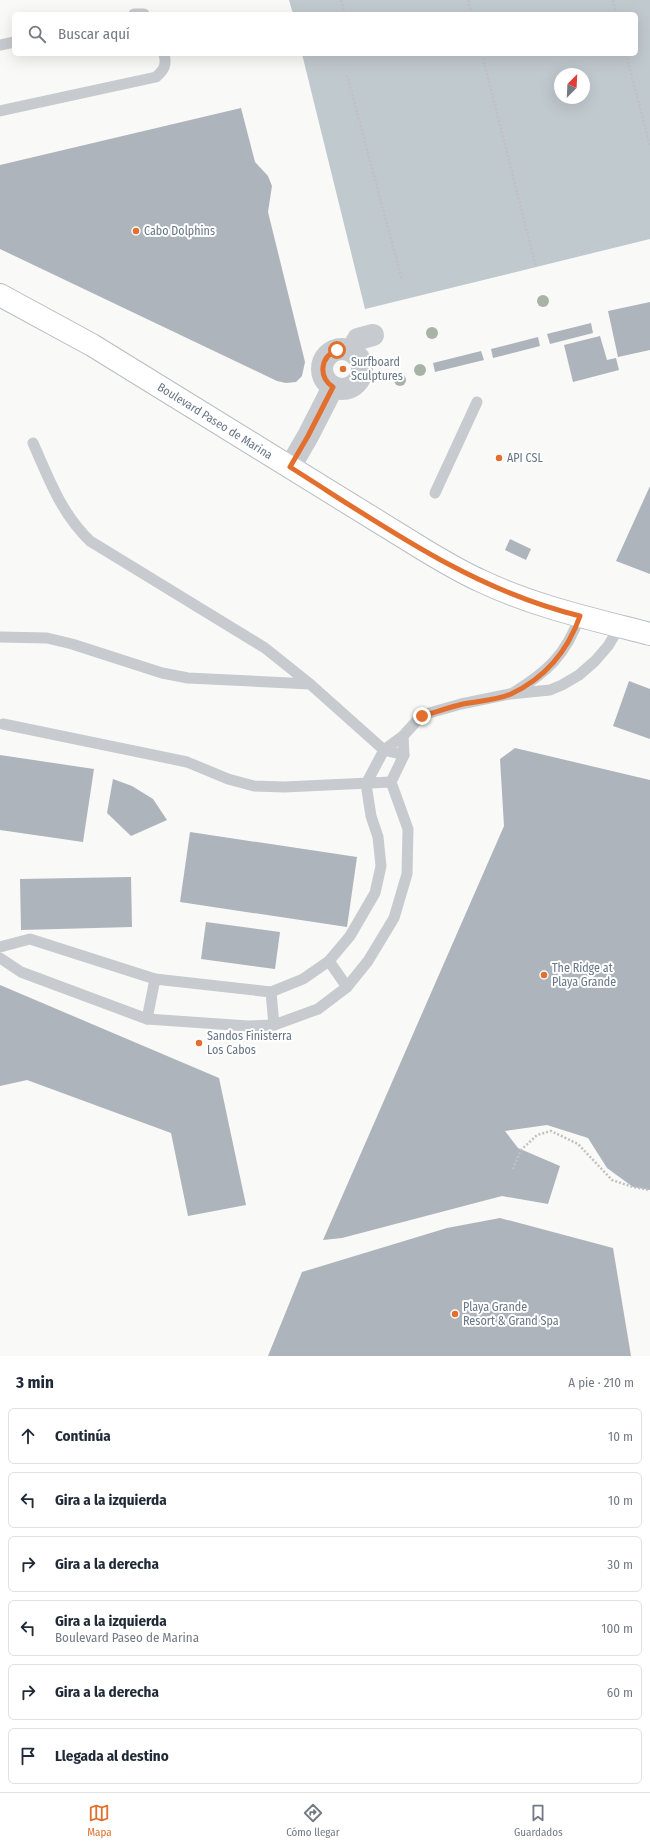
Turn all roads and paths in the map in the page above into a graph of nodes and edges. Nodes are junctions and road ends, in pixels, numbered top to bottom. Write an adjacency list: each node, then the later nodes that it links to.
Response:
1 (341, 0): 4 (path)
2 (468, 0): 5 (path)
3 (613, 0): 6 (path)
4 (344, 12)
5 (471, 12)
6 (616, 12)
7 (12, 42): 8 (lane)
8 (0, 45)
9 (165, 56): 13 (lane)
10 (483, 56): 15 (path)
11 (627, 56): 14 (path)
12 (347, 74): 16 (path)
13 (0, 111)
14 (650, 146)
15 (536, 267)
16 (402, 280)
17 (0, 296): 21 (main road, Boulevard Paseo de Marina)
18 (373, 336): 21 (street)
19 (477, 402): 22 (lane)
20 (33, 443): 27 (lane)
21 (290, 467): 23 (main road, Boulevard Paseo de Marina)
22 (435, 492)
23 (580, 616): 24 (main road, Boulevard Paseo de Marina); 28 (lane)
24 (620, 626): 25 (main road, Boulevard Paseo de Marina); 28 (lane)
25 (650, 634)
26 (0, 637): 27 (lane)
27 (310, 684): 31 (lane)
28 (510, 694): 30 (lane)
29 (3, 724): 34 (lane)
30 (403, 736): 31 (lane); 32 (lane)
31 (384, 750): 32 (lane); 34 (lane)
32 (404, 755): 33 (lane)
33 (391, 782): 34 (lane); 39 (lane)
34 (366, 784): 37 (lane)
35 (0, 947): 38 (lane)
36 (0, 958): 41 (lane)
37 (329, 961): 39 (lane); 40 (lane)
38 (155, 979): 40 (lane); 41 (lane)
39 (347, 987): 42 (lane)
40 (271, 992): 42 (lane)
41 (147, 1019): 42 (lane)
42 (274, 1025)
43 (513, 1169): 44 (path)
44 (650, 1190)

